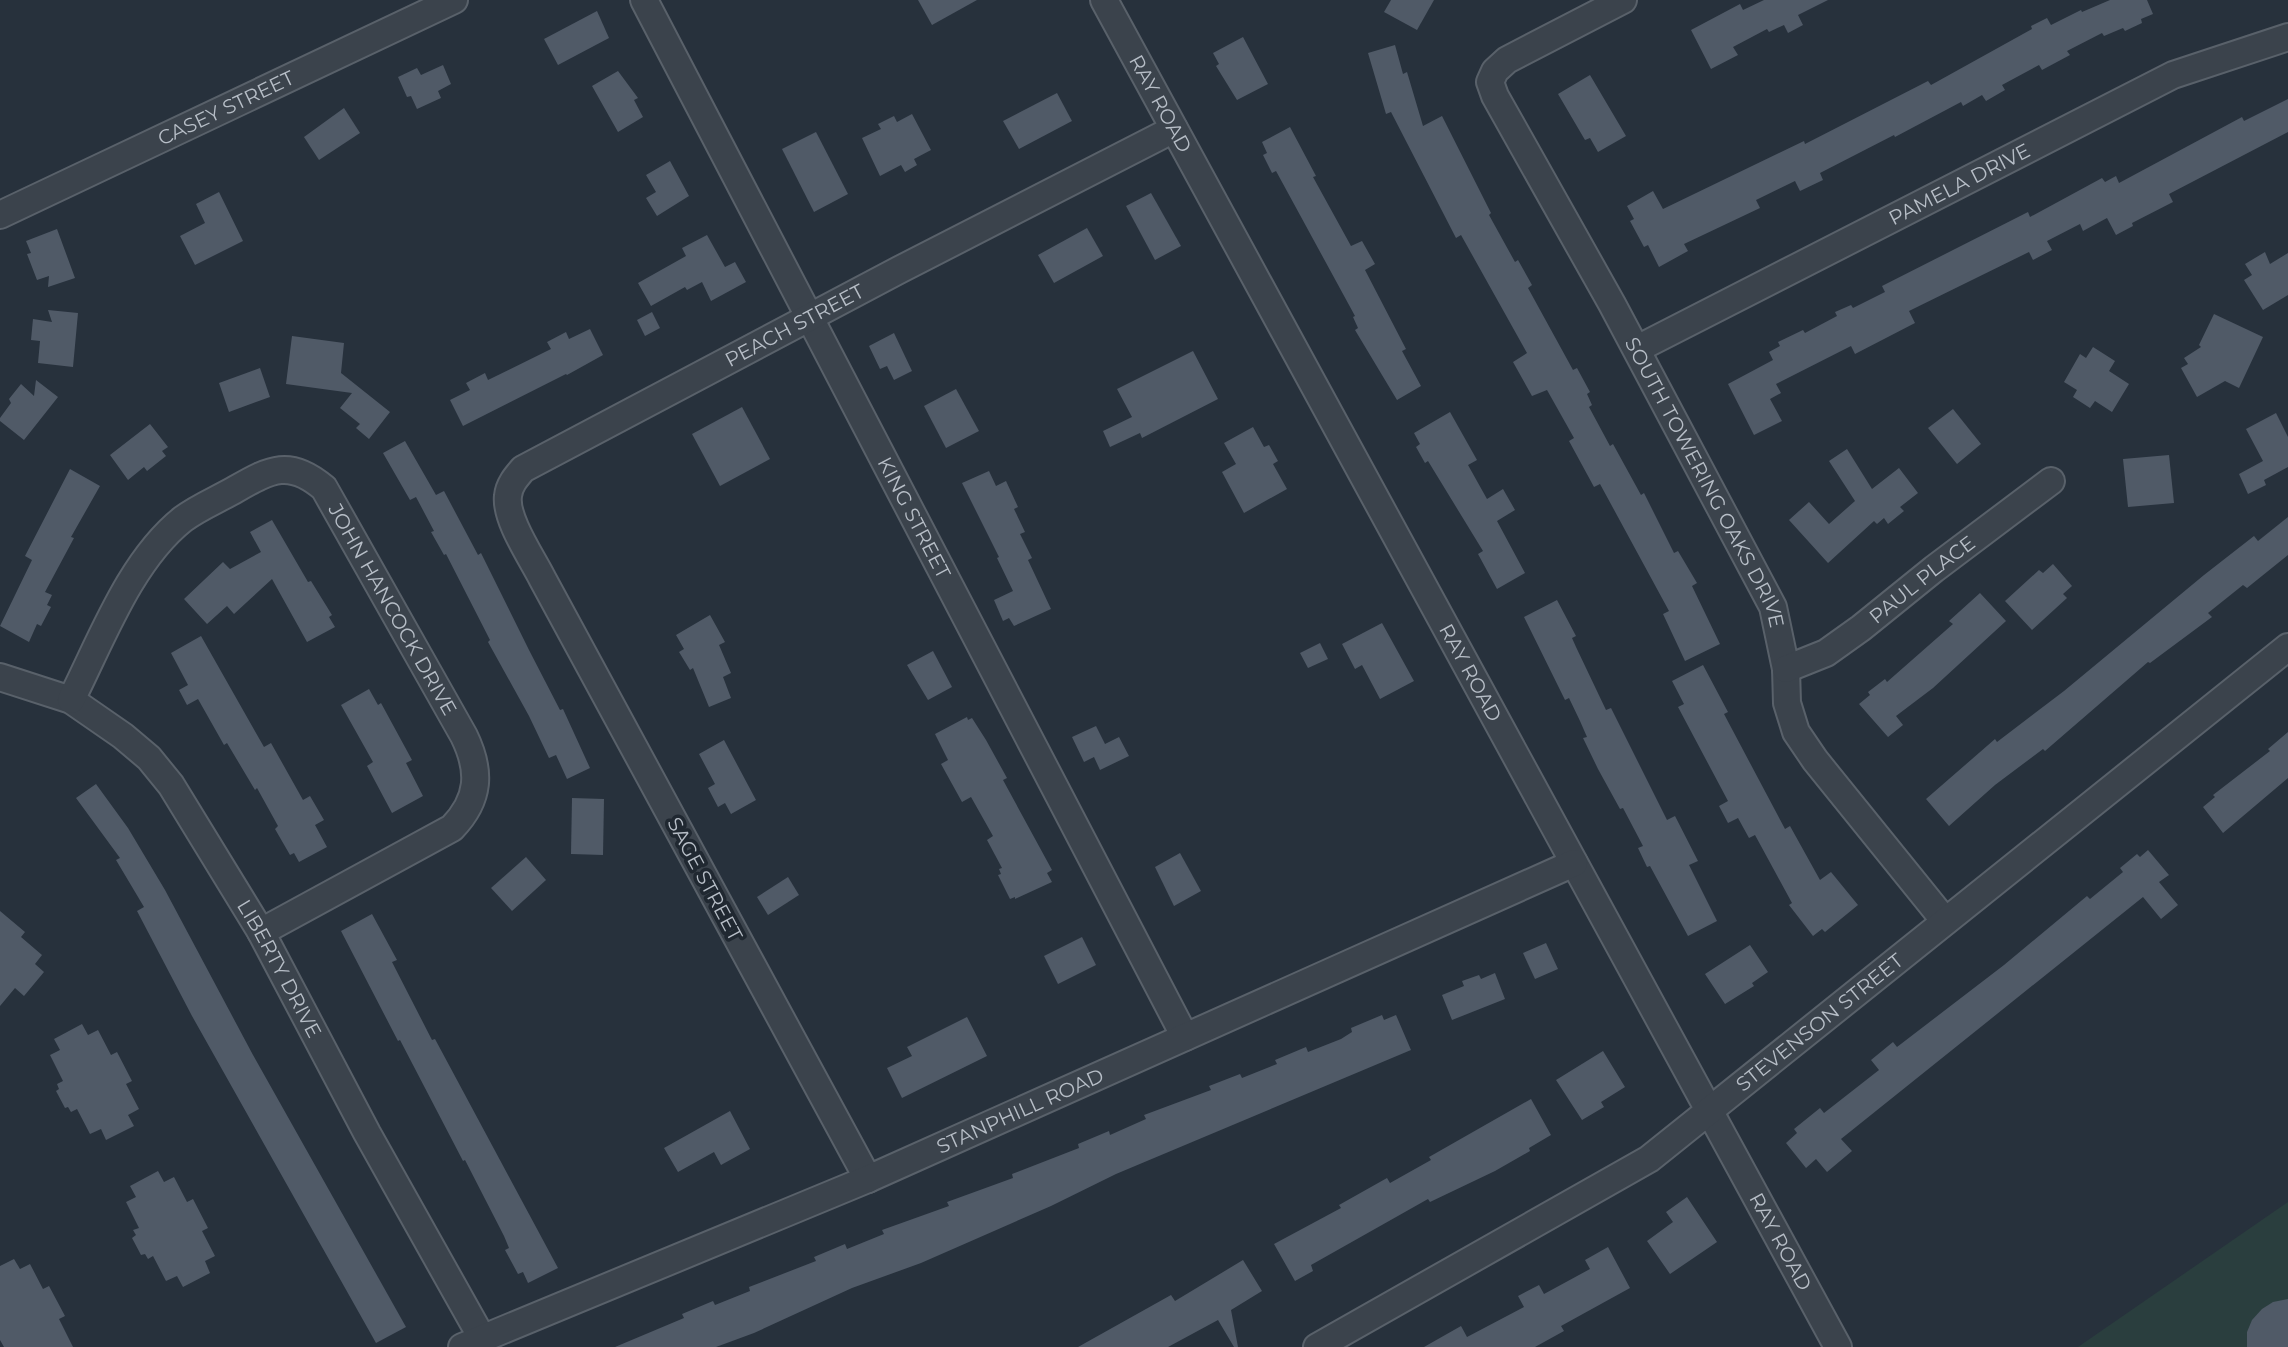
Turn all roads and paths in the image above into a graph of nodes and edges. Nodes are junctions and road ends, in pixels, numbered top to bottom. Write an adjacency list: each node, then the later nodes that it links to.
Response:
1 (454, 0): 7 (street, CASEY STREET)
2 (644, 0): 8 (street, KING STREET)
3 (1104, 0): 6 (street, RAY ROAD)
4 (1623, 0): 9 (street, SOUTH TOWERING OAKS DRIVE)
5 (2288, 37): 9 (street, PAMELA DRIVE)
6 (1174, 129): 8 (street, PEACH STREET); 16 (street, RAY ROAD)
7 (0, 215)
8 (810, 317): 11 (street, PEACH STREET); 19 (street, KING STREET)
9 (1637, 349): 13 (street, SOUTH TOWERING OAKS DRIVE)
10 (2051, 481): 13 (street, PAUL PLACE)
11 (542, 578): 21 (street, SAGE STREET)
12 (2288, 647): 17 (street, STEVENSON STREET)
13 (1786, 669): 17 (street, SOUTH TOWERING OAKS DRIVE)
14 (0, 677): 15 (street, LIBERTY DRIVE)
15 (71, 700): 18 (street, LIBERTY DRIVE); 18 (street, JOHN HANCOCK DRIVE)
16 (1574, 863): 19 (street, STANPHILL ROAD); 20 (street, RAY ROAD)
17 (1945, 921): 20 (street, STEVENSON STREET)
18 (261, 932): 22 (street, LIBERTY DRIVE)
19 (1185, 1037): 21 (street, STANPHILL ROAD)
20 (1709, 1110): 23 (street, STEVENSON STREET); 24 (street, RAY ROAD)
21 (868, 1179): 22 (street, STANPHILL ROAD)
22 (472, 1342)
23 (1317, 1347)
24 (1838, 1347)

